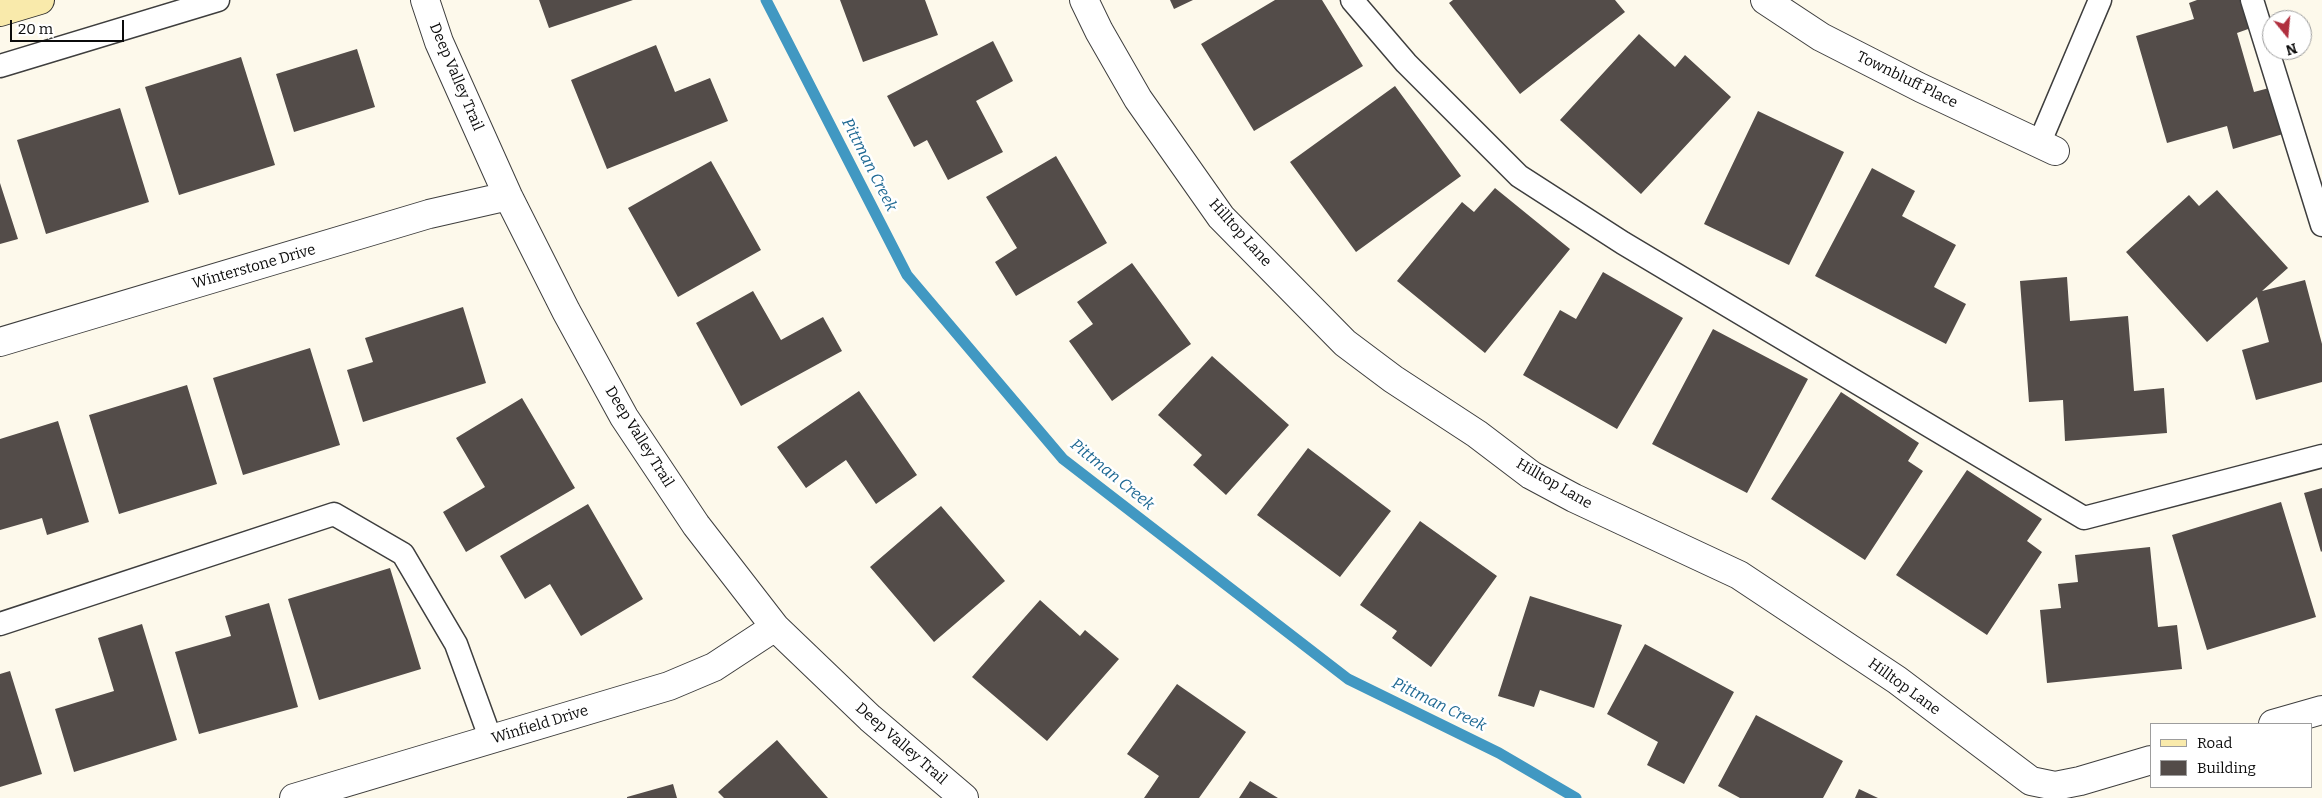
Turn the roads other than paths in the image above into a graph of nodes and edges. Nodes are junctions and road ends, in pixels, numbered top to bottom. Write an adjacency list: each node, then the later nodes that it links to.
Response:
1 (40, 0): 9 (main road)
2 (218, 0): 10 (lane)
3 (425, 0): 12 (street, Deep Valley Trail)
4 (1084, 0): 22 (street, Hilltop Lane)
5 (1352, 0): 15 (lane)
6 (1765, 0): 11 (street, Townbluff Place)
7 (2100, 0): 11 (lane)
8 (2252, 0): 13 (lane)
9 (0, 12)
10 (0, 66)
11 (2047, 147)
12 (508, 196): 14 (street, Winterstone Drive); 17 (street, Deep Valley Trail)
13 (2322, 225)
14 (0, 342)
15 (2322, 456)
16 (0, 624): 20 (lane)
17 (775, 627): 20 (street, Winfield Drive); 24 (street, Deep Valley Trail)
18 (2322, 710): 19 (street)
19 (2276, 723)
20 (491, 740): 23 (street, Winfield Drive)
21 (2150, 760): 22 (street, Hilltop Lane)
22 (2057, 792)
23 (294, 798)
24 (964, 798)

